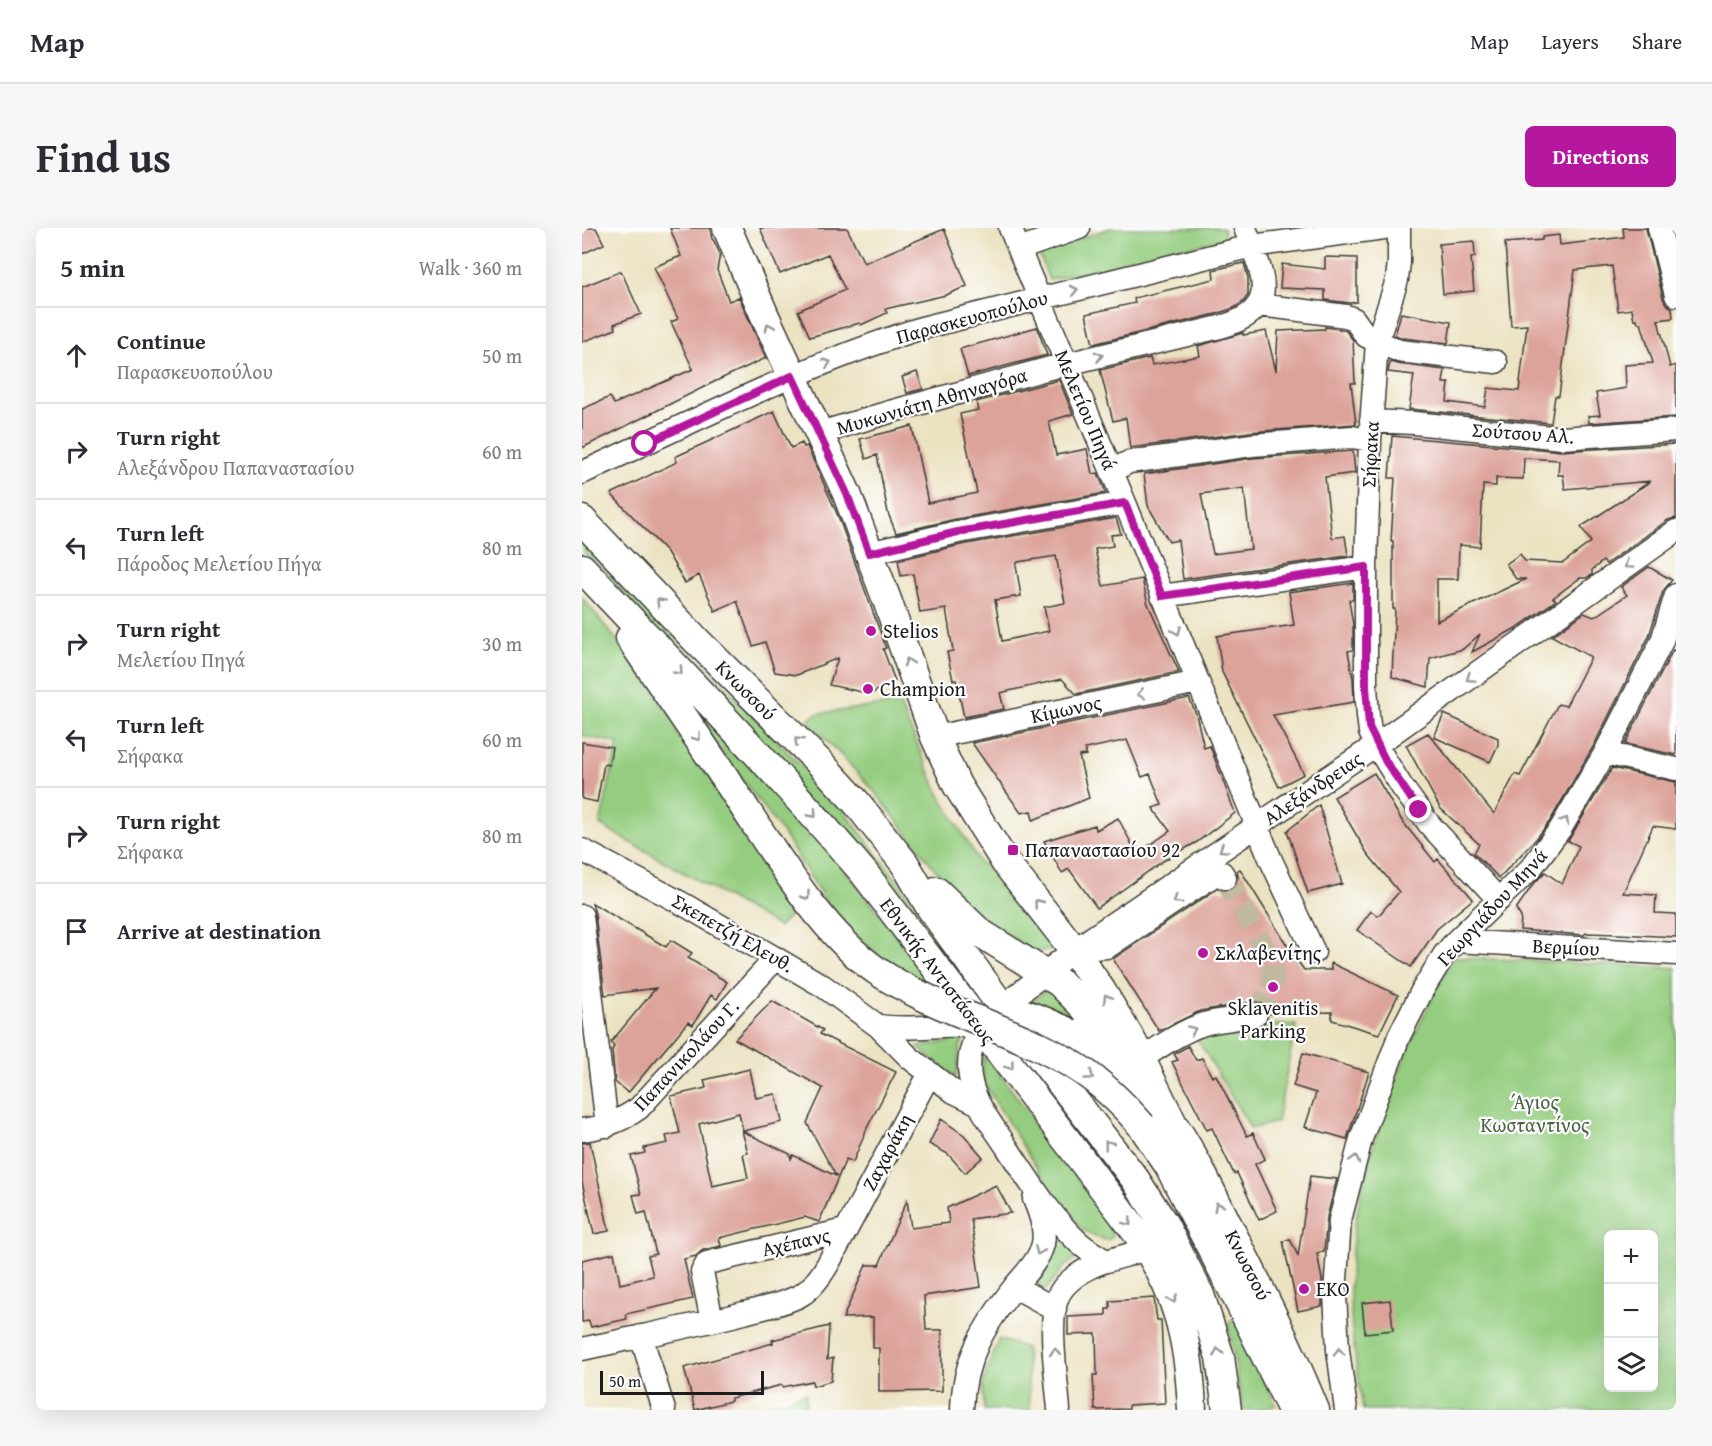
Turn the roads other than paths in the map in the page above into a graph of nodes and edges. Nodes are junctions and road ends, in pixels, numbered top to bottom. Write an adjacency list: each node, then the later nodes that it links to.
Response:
1 (727, 228): 15 (main road, Κνωσσού, one-way to 1)
2 (1010, 228): 8 (street, Μελετίου Πηγά)
3 (1079, 228): 8 (street)
4 (1377, 228): 7 (street, Παρασκευοπούλου)
5 (1399, 228): 12 (street, Σήφακα)
6 (1659, 228): 9 (street)
7 (1249, 237): 10 (street, Παρασκευοπούλου, one-way to 7); 11 (street)
8 (1019, 249): 10 (street, Μελετίου Πηγά)
9 (1676, 295)
10 (1039, 298): 14 (street, Μελετίου Πηγά); 15 (street, Παρασκευοπούλου, one-way to 10)
11 (1259, 305): 12 (street); 14 (street, Μυκωνιάτη Αθηναγόρα, one-way to 11)
12 (1377, 342): 13 (street); 16 (street, Σήφακα)
13 (1496, 362)
14 (1066, 364): 18 (street, Μυκωνιάτη Αθηναγόρα); 19 (street, Μελετίου Πηγά)
15 (792, 376): 18 (main road, Κνωσσού); 20 (street, Παρασκευοπούλου)
16 (1370, 430): 17 (street, Σούτσου Αλ.); 19 (street, Σούτσου Αλ.); 25 (street, Σήφακα)
17 (1676, 430)
18 (820, 434): 24 (main road, Κνωσσού)
19 (1112, 471): 21 (street, Μελετίου Πηγά)
20 (582, 473)
21 (1125, 503): 24 (street); 28 (street, Μελετίου Πηγά)
22 (582, 520): 37 (main road, Κνωσσού, one-way to 22)
23 (1676, 531): 32 (street, Αλεξάνδρειας, one-way to 32)
24 (869, 553): 31 (main road, Κνωσσού, one-way to 24)
25 (1366, 567): 28 (street); 32 (street, Σήφακα)
26 (589, 576): 50 (main road, Εθνικής Αντιστάσεως, one-way to 50); 66 (main road, one-way to 66, bridge)
27 (1676, 595): 29 (street, Γεωργιάδου Μηνά)
28 (1162, 596): 30 (street, Μελετίου Πηγά, one-way to 30)
29 (1669, 643): 33 (street, Γεωργιάδου Μηνά)
30 (1198, 682): 31 (street, Κίμωνος, one-way to 31); 35 (street, Μελετίου Πηγά)
31 (934, 737): 42 (main road, Κνωσσού, one-way to 31)
32 (1376, 745): 35 (street, Αλεξάνδρειας); 39 (street, Σήφακα)
33 (1605, 753): 34 (street); 39 (street, Γεωργιάδου Μηνά, one-way to 33)
34 (1676, 770)
35 (1256, 826): 42 (street, Αλεξάνδρειας, one-way to 42); 43 (street, Μελετίου Πηγά)
36 (582, 850): 45 (street, Σκεπετζή Ελευθ.)
37 (905, 864): 46 (main road); 47 (main road, Εθνικής Αντιστάσεως)
38 (1225, 878): 42 (street, one-way to 42)
39 (1499, 900): 41 (street, Γεωργιάδου Μηνά)
40 (582, 916): 54 (street)
41 (1456, 941): 44 (street, Βερμίου); 73 (street, Γεωργιάδου Μηνά, one-way to 41)
42 (1074, 950): 46 (street, Αλεξάνδρειας); 51 (main road, Κνωσσού, one-way to 42)
43 (1314, 952)
44 (1676, 954)
45 (776, 958): 49 (street, Σκεπετζή Ελευθ.); 54 (street, Παπανικολάου Γ.)
46 (1045, 972): 47 (street, Αλεξάνδρειας); 51 (main road)
47 (1002, 1007): 50 (street, Αλεξάνδρειας); 51 (main road); 57 (main road, Εθνικής Αντιστάσεως, one-way to 47)
48 (1256, 1014): 51 (street, one-way to 48)
49 (878, 1026): 50 (street); 52 (street, Σκεπετζή Ελευθ.)
50 (981, 1026): 53 (street); 59 (main road, Εθνικής Αντιστάσεως, one-way to 59)
51 (1142, 1072): 72 (main road, Κνωσσού, one-way to 51)
52 (930, 1073): 53 (street, Σκεπετζή Ελευθ.); 58 (street, Ζαχαράκη)
53 (979, 1104): 56 (street)
54 (607, 1126): 55 (street, Παπανικολάου Γ.)
55 (582, 1130)
56 (1025, 1175): 60 (street); 61 (street, one-way to 61)
57 (1164, 1224): 59 (street); 71 (main road, Εθνικής Αντιστάσεως, one-way to 57)
58 (845, 1230): 63 (street, Αχέπανς); 63 (street, Αχέπανς)
59 (1146, 1247): 60 (street); 70 (main road, Εθνικής Αντιστάσεως, one-way to 70)
60 (1106, 1261): 62 (street)
61 (1015, 1287): 62 (street); 68 (street)
62 (1055, 1309): 69 (street, one-way to 62)
63 (712, 1321): 64 (street, Αχέπανς)
64 (641, 1336): 65 (street, Αχέπανς); 67 (street)
65 (582, 1349)
66 (1289, 1404)
67 (664, 1410)
68 (962, 1410)
69 (1059, 1410)
70 (1192, 1410)
71 (1227, 1410)
72 (1315, 1410)
73 (1346, 1410)

